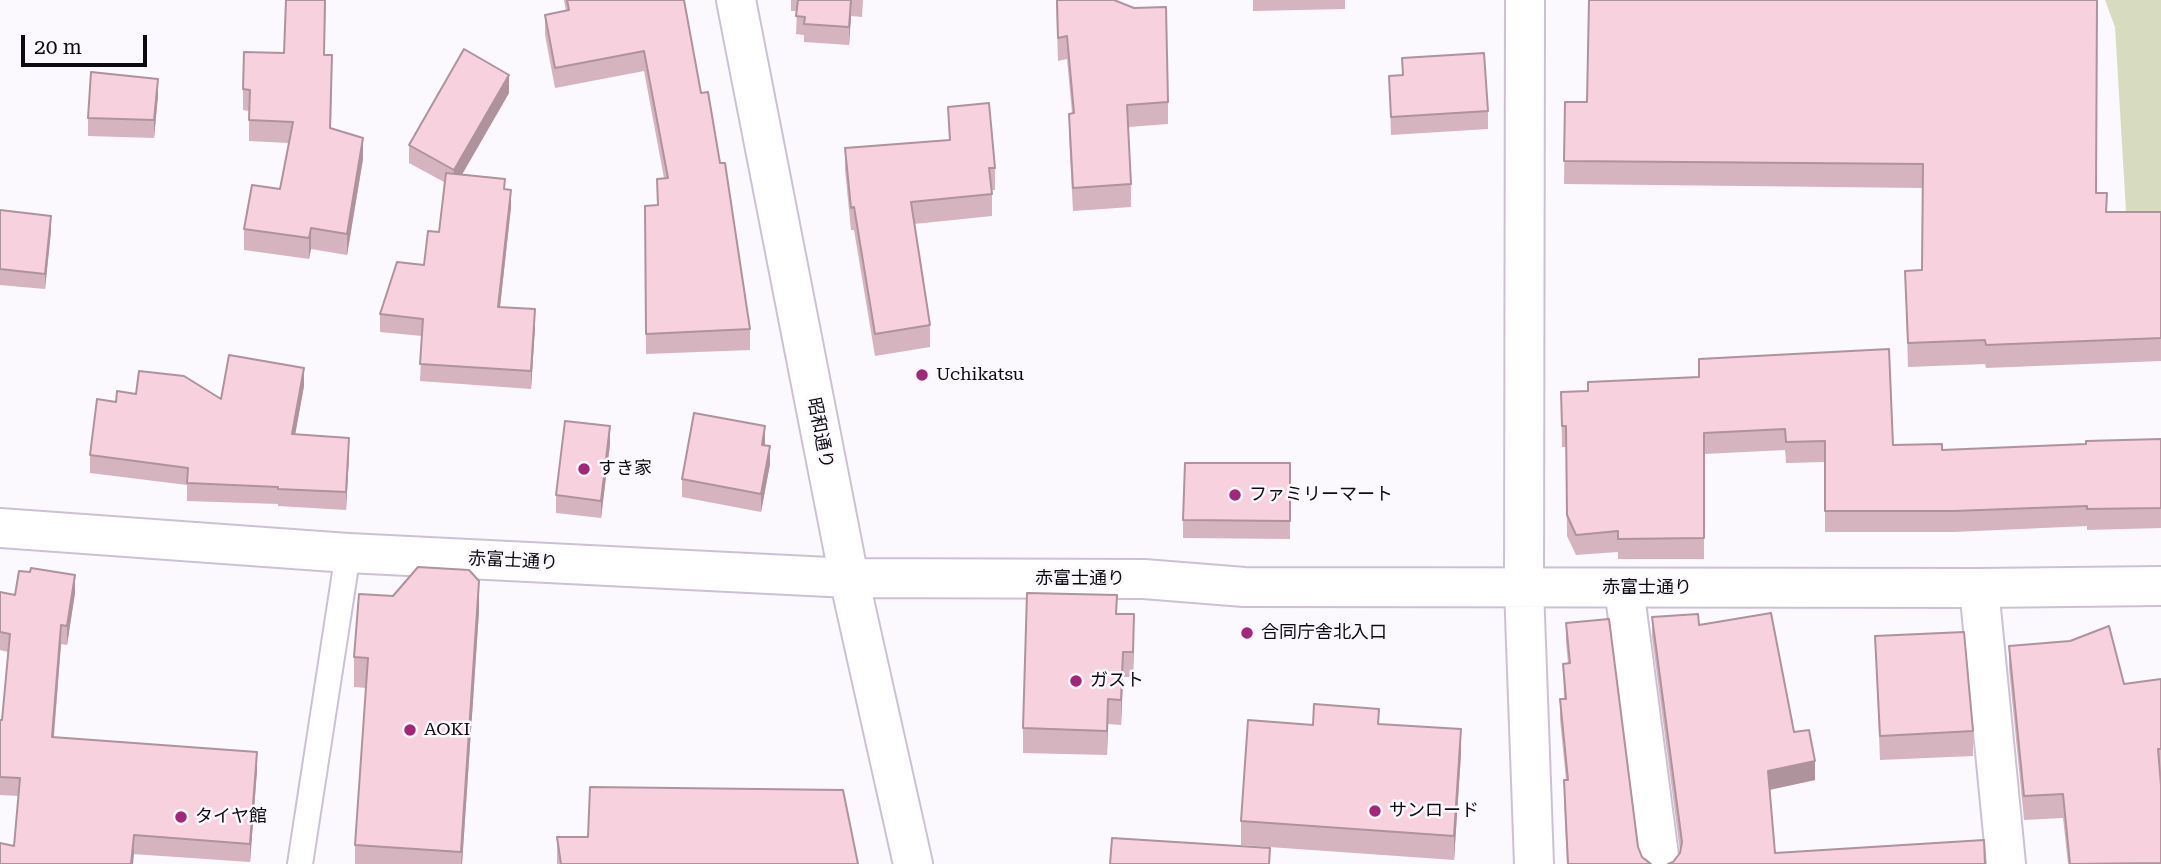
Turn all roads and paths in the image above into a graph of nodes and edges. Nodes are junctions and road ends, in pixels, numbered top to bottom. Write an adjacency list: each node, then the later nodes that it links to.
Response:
1 (736, 0): 5 (street, 昭和通り)
2 (1525, 0): 7 (street)
3 (0, 528): 4 (street, 赤富士通り)
4 (348, 553): 5 (street, 赤富士通り); 10 (lane)
5 (849, 578): 7 (street, 赤富士通り); 11 (street, 昭和通り)
6 (2161, 586): 9 (street, 赤富士通り)
7 (1524, 588): 8 (street, 赤富士通り); 12 (street)
8 (1624, 588): 9 (street, 赤富士通り); 13 (street)
9 (1979, 589): 14 (street)
10 (300, 864)
11 (913, 864)
12 (1534, 864)
13 (1660, 864)
14 (2007, 864)

